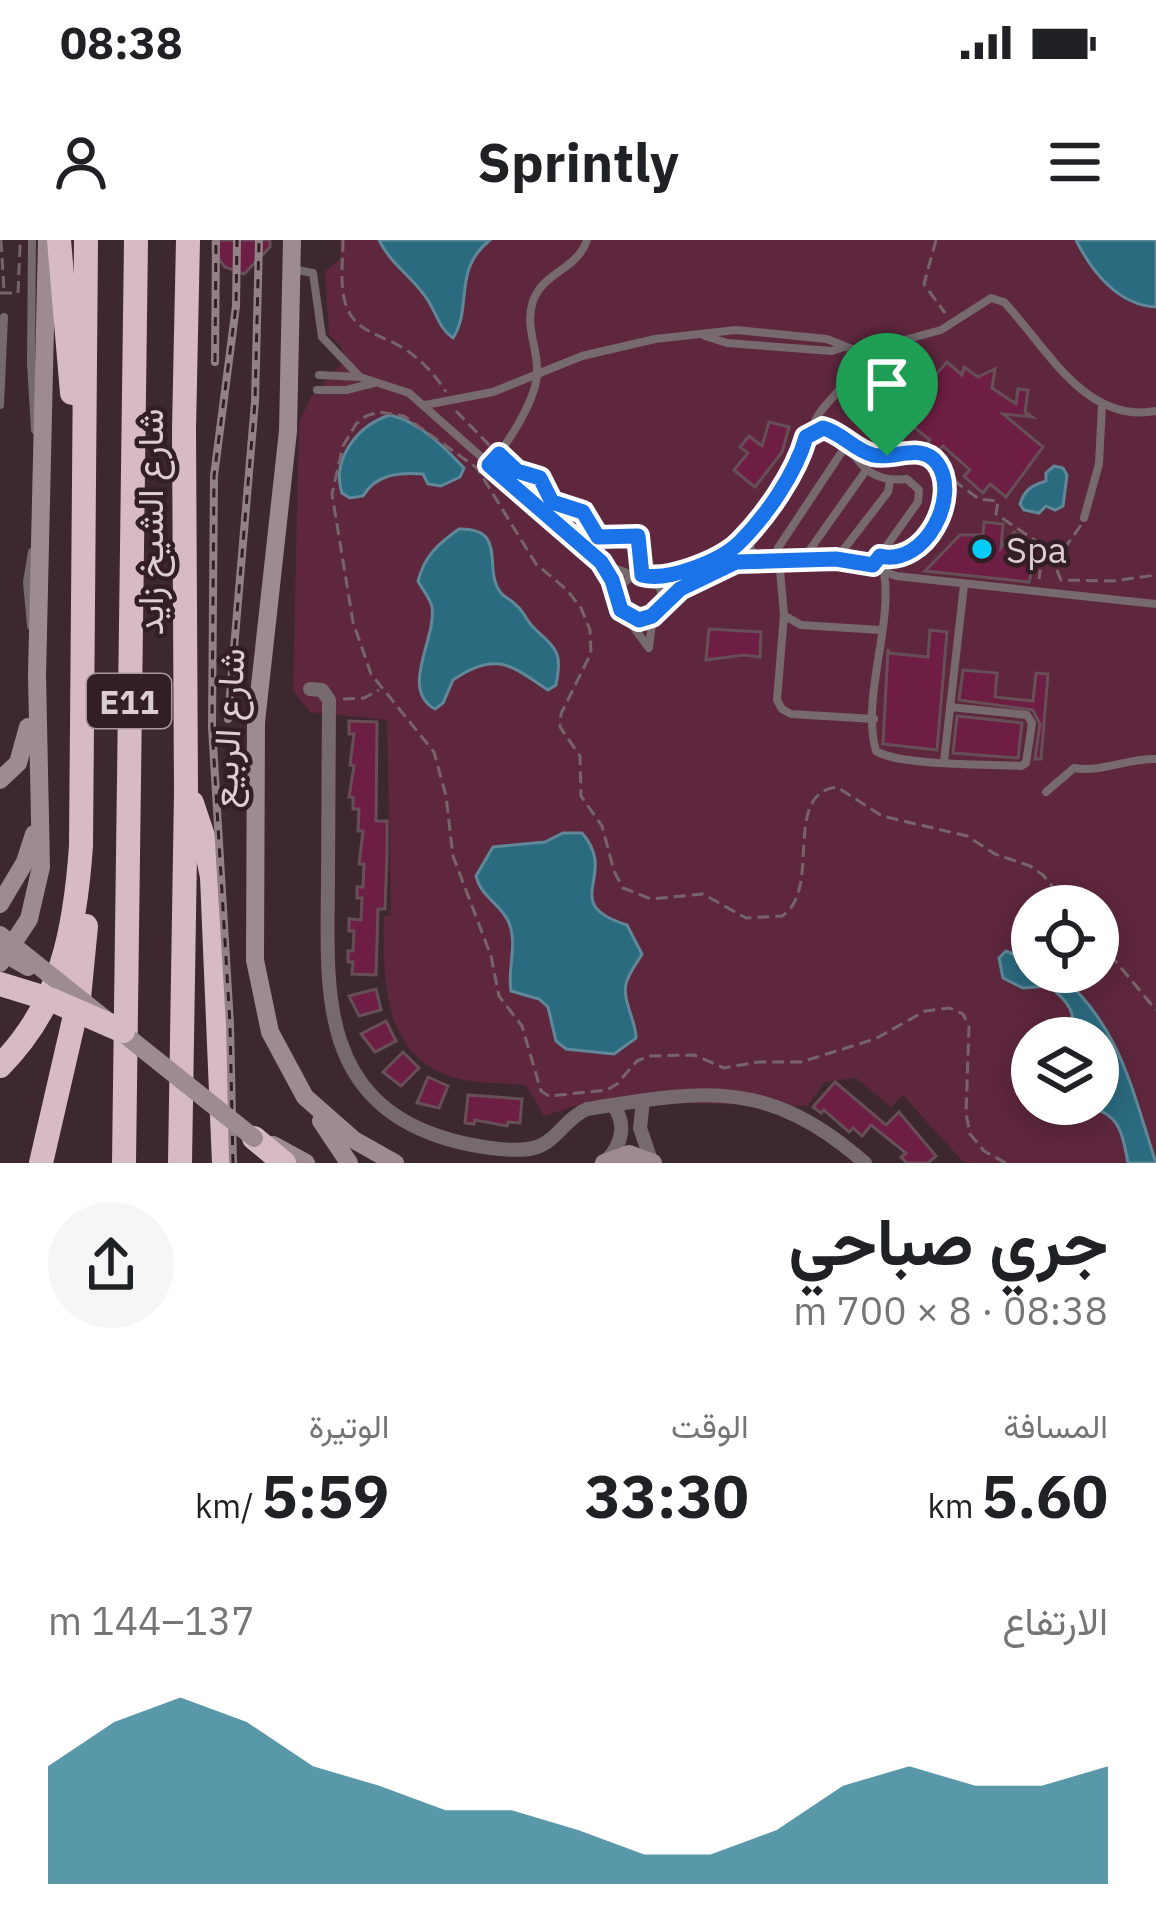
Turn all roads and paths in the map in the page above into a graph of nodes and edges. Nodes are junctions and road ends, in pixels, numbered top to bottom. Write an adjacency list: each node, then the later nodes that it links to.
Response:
1 (2, 240): 12 (path)
2 (59, 240): 31 (highway)
3 (86, 240): 31 (highway)
4 (136, 240): 91 (highway, شارع الشيخ زايد / E11)
5 (188, 240): 68 (highway, شارع الشيخ زايد / E11)
6 (292, 240): 11 (main road, شارع الربيع)
7 (343, 240): 21 (path)
8 (587, 240): 16 (lane)
9 (936, 240): 14 (path)
10 (37, 242): 12 (path); 58 (main road)
11 (292, 269): 18 (lane); 82 (main road, شارع الربيع)
12 (2, 293)
13 (4, 316): 22 (lane)
14 (953, 323): 15 (lane); 24 (lane)
15 (860, 349): 16 (lane); 26 (lane)
16 (537, 374): 21 (lane); 29 (lane)
17 (319, 376): 18 (lane)
18 (360, 377): 19 (lane)
19 (381, 383): 20 (lane); 23 (lane)
20 (316, 390)
21 (451, 402): 23 (lane); 29 (path)
22 (0, 405)
23 (425, 405): 30 (lane)
24 (1102, 405): 25 (lane); 35 (lane)
25 (1156, 411)
26 (811, 432): 27 (lane); 36 (lane)
27 (835, 432): 28 (lane); 33 (lane)
28 (845, 447): 32 (lane); 39 (lane)
29 (499, 454): 30 (lane); 48 (path)
30 (489, 465): 44 (lane)
31 (82, 466): 70 (highway)
32 (867, 470): 34 (lane); 40 (lane)
33 (941, 470): 37 (lane); 50 (path)
34 (890, 481): 37 (lane); 41 (lane)
35 (1084, 518): 47 (path)
36 (749, 531): 38 (lane); 43 (lane)
37 (880, 556): 45 (lane)
38 (716, 557): 42 (lane); 48 (lane)
39 (778, 559): 40 (lane); 43 (lane); 54 (lane)
40 (803, 559): 41 (lane)
41 (836, 559): 45 (lane)
42 (744, 560): 43 (lane); 53 (lane)
43 (760, 560)
44 (601, 562): 48 (lane); 51 (lane)
45 (873, 565): 46 (lane)
46 (883, 571): 49 (lane); 57 (lane)
47 (1156, 575)
48 (642, 576): 51 (lane); 53 (lane)
49 (964, 584): 50 (lane); 62 (lane)
50 (1038, 593): 52 (lane)
51 (617, 596): 55 (lane)
52 (1156, 604)
53 (661, 605): 56 (lane)
54 (784, 615): 57 (lane); 63 (lane)
55 (626, 616): 56 (lane); 56 (lane)
56 (652, 616)
57 (880, 630): 63 (lane)
58 (37, 675): 66 (main road); 67 (main road)
59 (381, 688): 61 (path); 71 (path); 99 (path)
60 (310, 689): 61 (street)
61 (329, 700): 84 (street)
62 (950, 707): 65 (lane); 65 (lane)
63 (874, 719): 65 (lane)
64 (1156, 759): 69 (lane)
65 (944, 761)
66 (0, 780)
67 (38, 787): 72 (main road); 75 (main road)
68 (186, 792): 92 (highway, شارع الشيخ زايد / E11); 93 (highway)
69 (1046, 792)
70 (81, 846): 81 (highway); 90 (highway)
71 (1051, 885)
72 (0, 904)
73 (0, 935): 78 (main road, bridge)
74 (0, 951): 78 (main road, bridge)
75 (0, 963)
76 (1119, 965): 79 (path)
77 (0, 984): 80 (highway, bridge)
78 (65, 985): 80 (main road, bridge)
79 (1156, 1010)
80 (123, 1030): 87 (main road, bridge)
81 (0, 1066)
82 (305, 1097): 96 (main road); 97 (main road, شارع الربيع)
83 (643, 1101): 84 (street); 86 (street); 98 (street)
84 (613, 1106): 85 (street)
85 (621, 1133): 86 (street); 88 (street)
86 (640, 1133): 89 (street)
87 (254, 1138): 94 (highway); 95 (main road)
88 (605, 1161): 89 (main road)
89 (652, 1162)
90 (41, 1163)
91 (124, 1163)
92 (180, 1163)
93 (224, 1163)
94 (284, 1163)
95 (306, 1163)
96 (349, 1163)
97 (395, 1163)
98 (866, 1163)
99 (1006, 1163)

